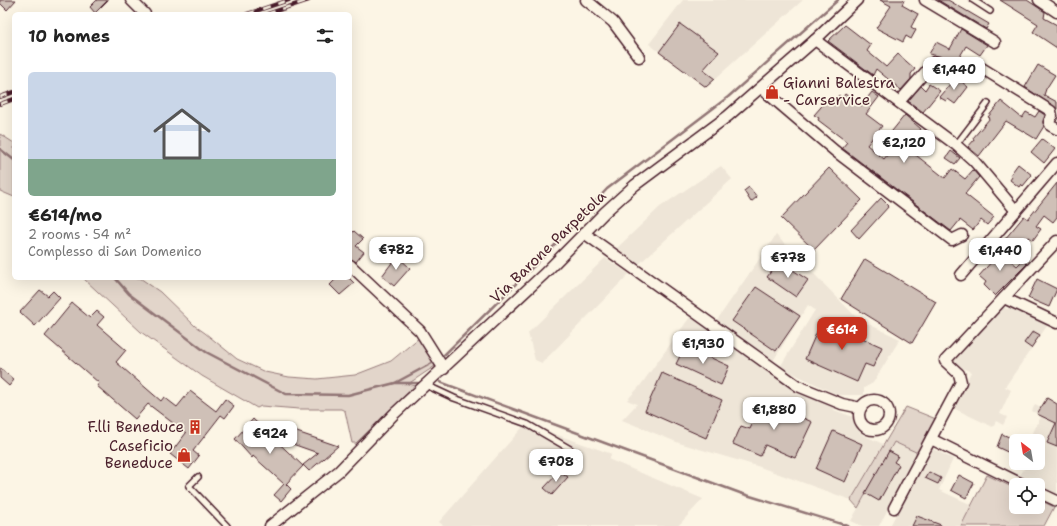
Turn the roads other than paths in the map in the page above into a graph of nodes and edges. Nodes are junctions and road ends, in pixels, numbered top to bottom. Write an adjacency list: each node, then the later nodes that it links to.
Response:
1 (131, 0): 8 (street)
2 (586, 0): 12 (street)
3 (857, 0): 10 (street, Via Barone Parpetola)
4 (925, 0): 11 (street)
5 (973, 0): 7 (lane)
6 (1039, 0): 9 (street)
7 (990, 11)
8 (143, 12)
9 (1057, 12)
10 (815, 40): 13 (street, Via Barone Parpetola); 14 (street)
11 (995, 42)
12 (639, 57)
13 (761, 88): 20 (street, Via Barone Parpetola); 21 (street)
14 (899, 102): 16 (street); 17 (street)
15 (988, 103): 17 (lane)
16 (1057, 129)
17 (956, 145): 19 (street)
18 (1057, 163): 19 (street)
19 (1016, 210): 24 (street)
20 (584, 233): 27 (street, Via Barone Parpetola); 29 (street)
21 (962, 235)
22 (1057, 241): 25 (street)
23 (352, 267): 27 (street)
24 (961, 275)
25 (1004, 298): 26 (street); 30 (street)
26 (1057, 323)
27 (444, 369): 28 (street, Via Barone Parpetola)
28 (426, 385): 31 (lane); 38 (street, Via Barone Parpetola)
29 (861, 408)
30 (931, 439): 33 (street); 36 (street)
31 (570, 449)
32 (198, 477): 37 (lane)
33 (1010, 478)
34 (1045, 495): 35 (street)
35 (1057, 501)
36 (894, 508)
37 (227, 526)
38 (270, 526)

